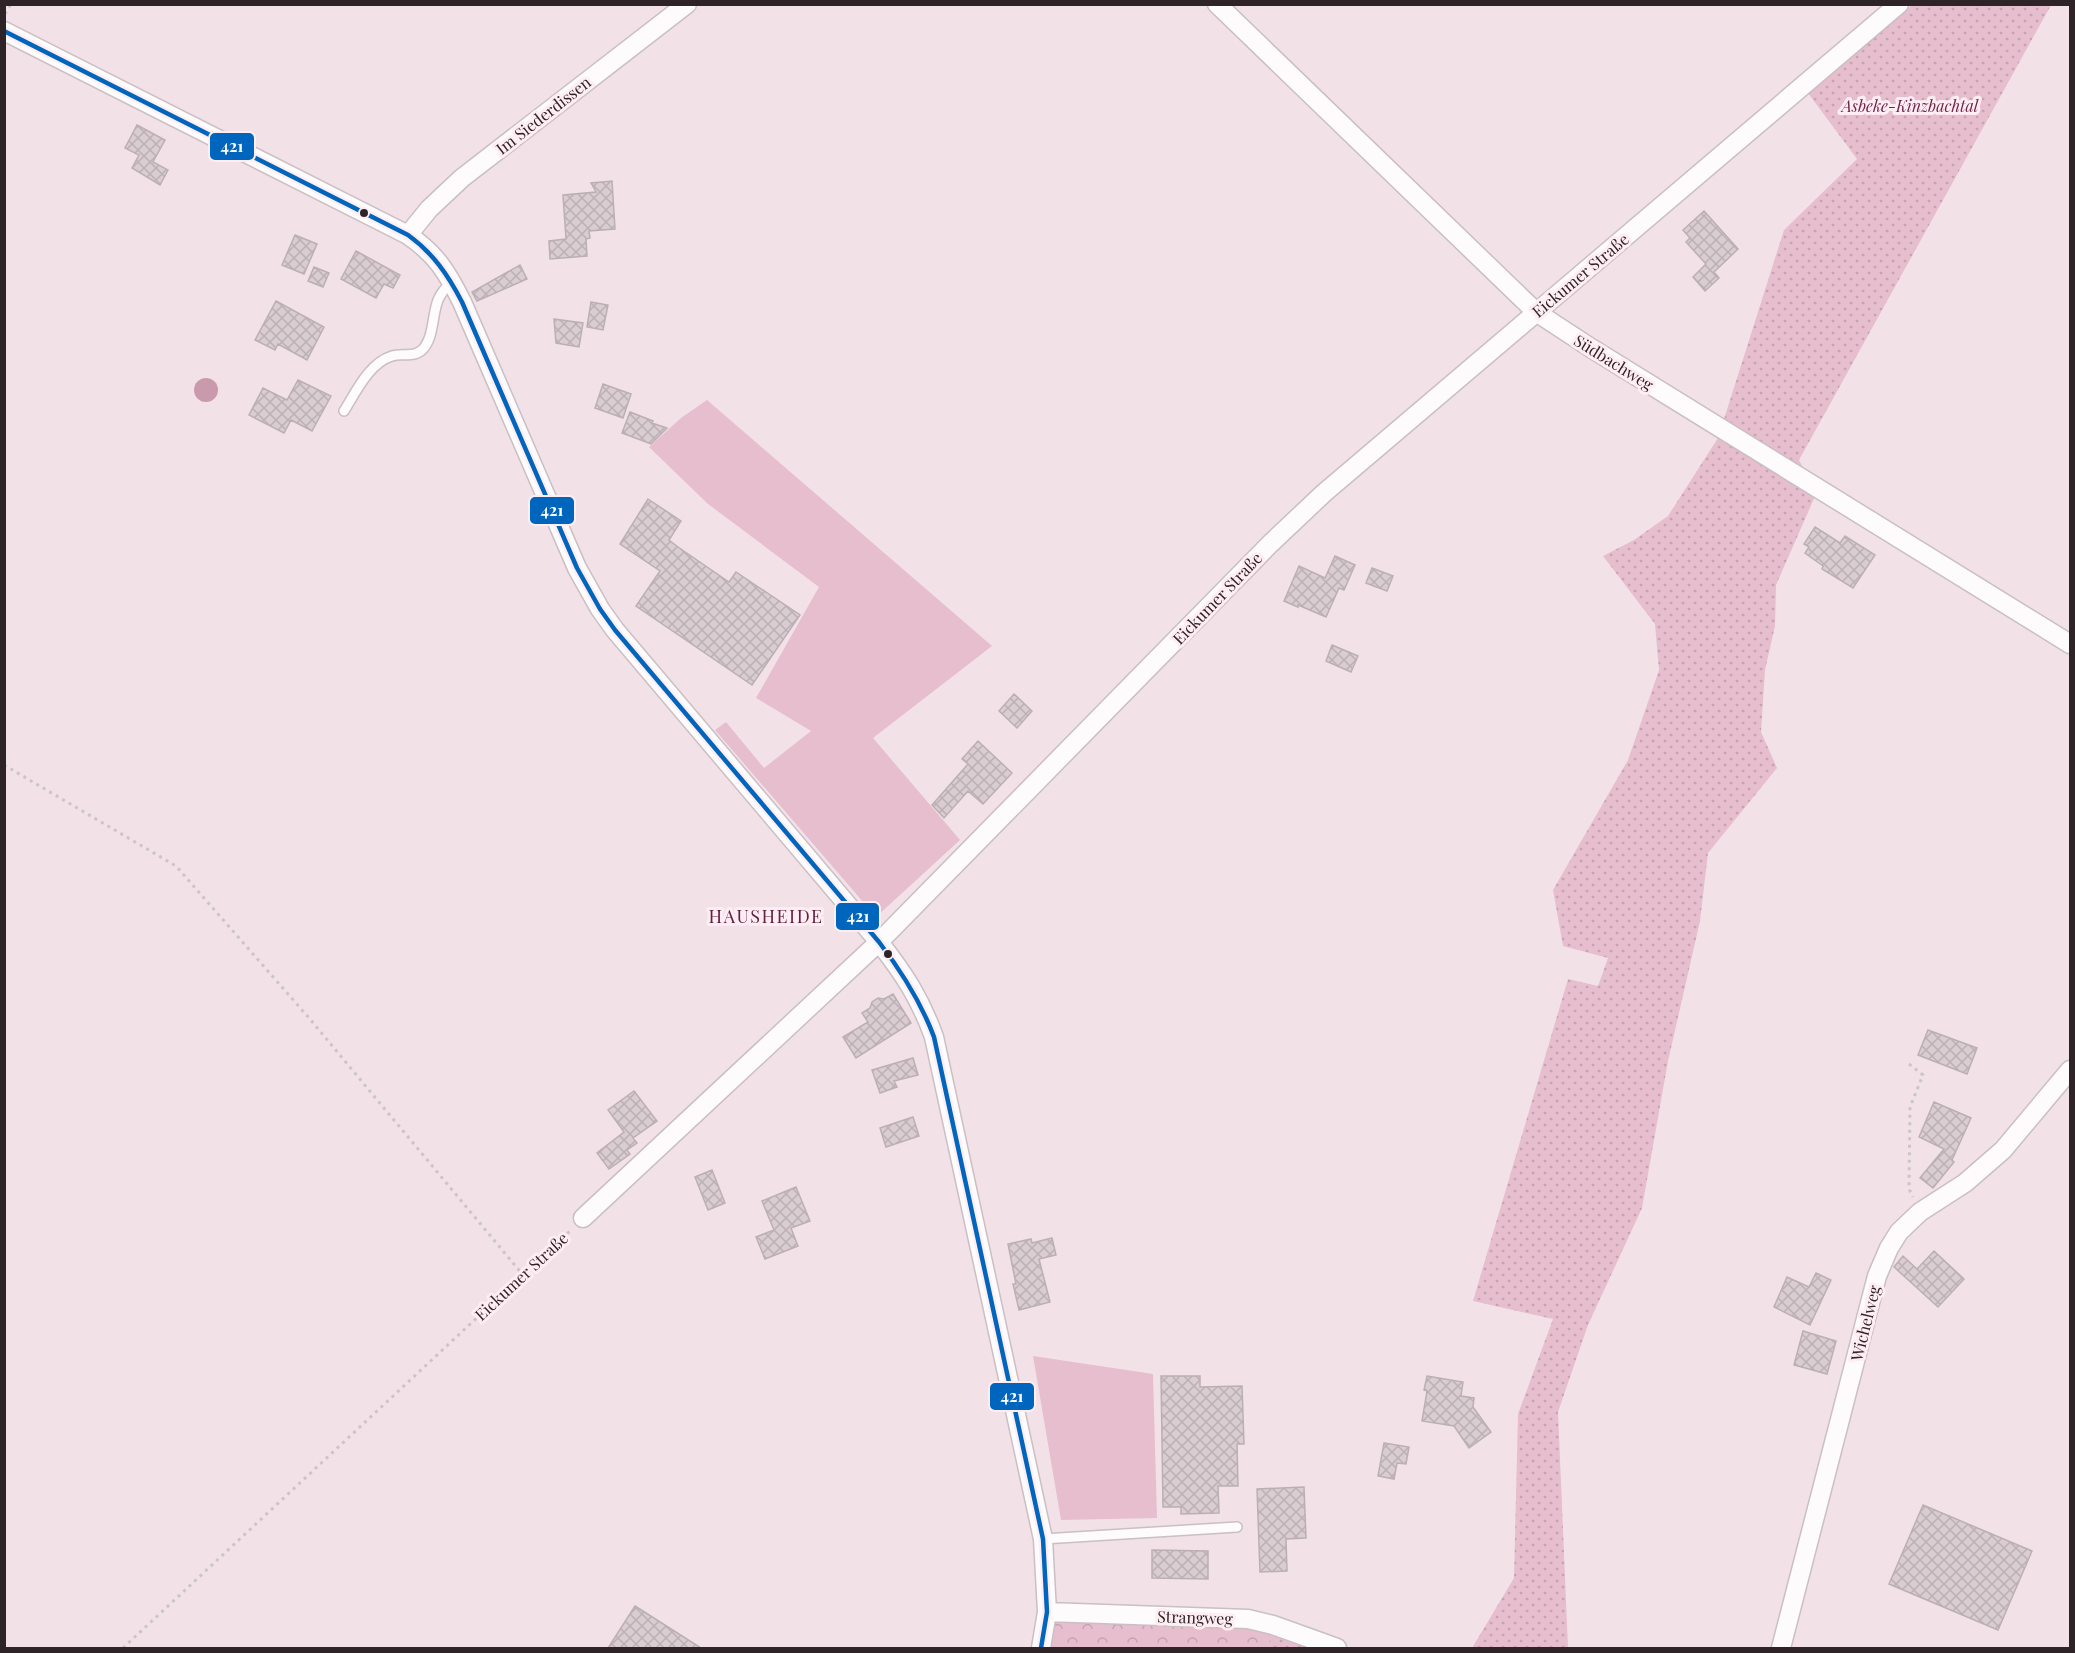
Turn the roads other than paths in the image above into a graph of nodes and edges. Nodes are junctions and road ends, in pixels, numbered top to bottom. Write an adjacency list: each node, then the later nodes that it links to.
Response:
1 (687, 4): 5 (street, Im Siederdissen)
2 (1217, 4): 7 (street, Südbachweg)
3 (1899, 4): 7 (street, Eickumer Straße)
4 (4, 31): 5 (street)
5 (408, 236): 6 (street)
6 (452, 281): 8 (lane); 10 (street)
7 (1536, 312): 9 (street, Südbachweg); 10 (street, Eickumer Straße)
8 (344, 411)
9 (2070, 644)
10 (879, 942): 12 (street, Eickumer Straße); 14 (street)
11 (2070, 1070): 18 (street, Wichelweg)
12 (583, 1218)
13 (1237, 1527): 14 (lane)
14 (1043, 1539): 15 (street)
15 (1047, 1612): 16 (street); 17 (street, Strangweg)
16 (1041, 1648)
17 (1337, 1648)
18 (1781, 1648)

